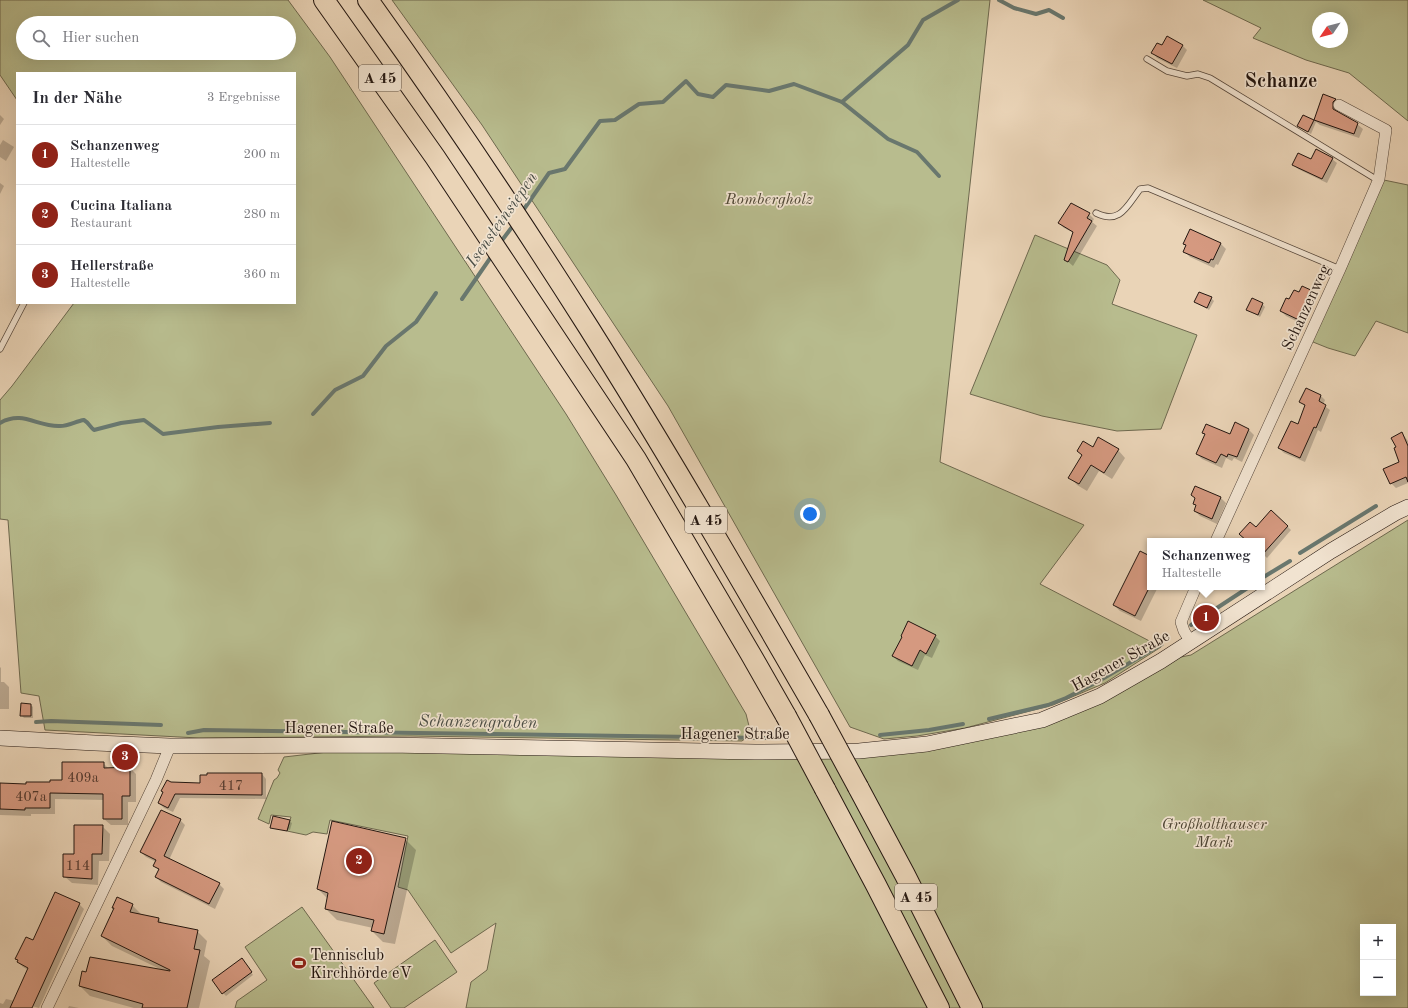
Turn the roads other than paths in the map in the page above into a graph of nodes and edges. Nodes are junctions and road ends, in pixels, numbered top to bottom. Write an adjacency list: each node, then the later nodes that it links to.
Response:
1 (324, 0): 17 (highway, A 45, bridge)
2 (368, 0): 18 (highway, A 45, bridge)
3 (1147, 59): 5 (lane)
4 (1339, 105): 5 (street, Schanzenweg)
5 (1378, 181): 7 (street, Schanzenweg)
6 (1096, 213): 7 (lane)
7 (1340, 269): 11 (street, Schanzenweg)
8 (23, 304): 9 (lane)
9 (0, 349)
10 (1408, 507): 13 (main road, Hagener Straße)
11 (1217, 538)
12 (1195, 590): 13 (street)
13 (1190, 641): 15 (main road, Hagener Straße)
14 (0, 738): 15 (main road, Hagener Straße)
15 (170, 746): 16 (street)
16 (47, 1008)
17 (939, 1008)
18 (972, 1008)

